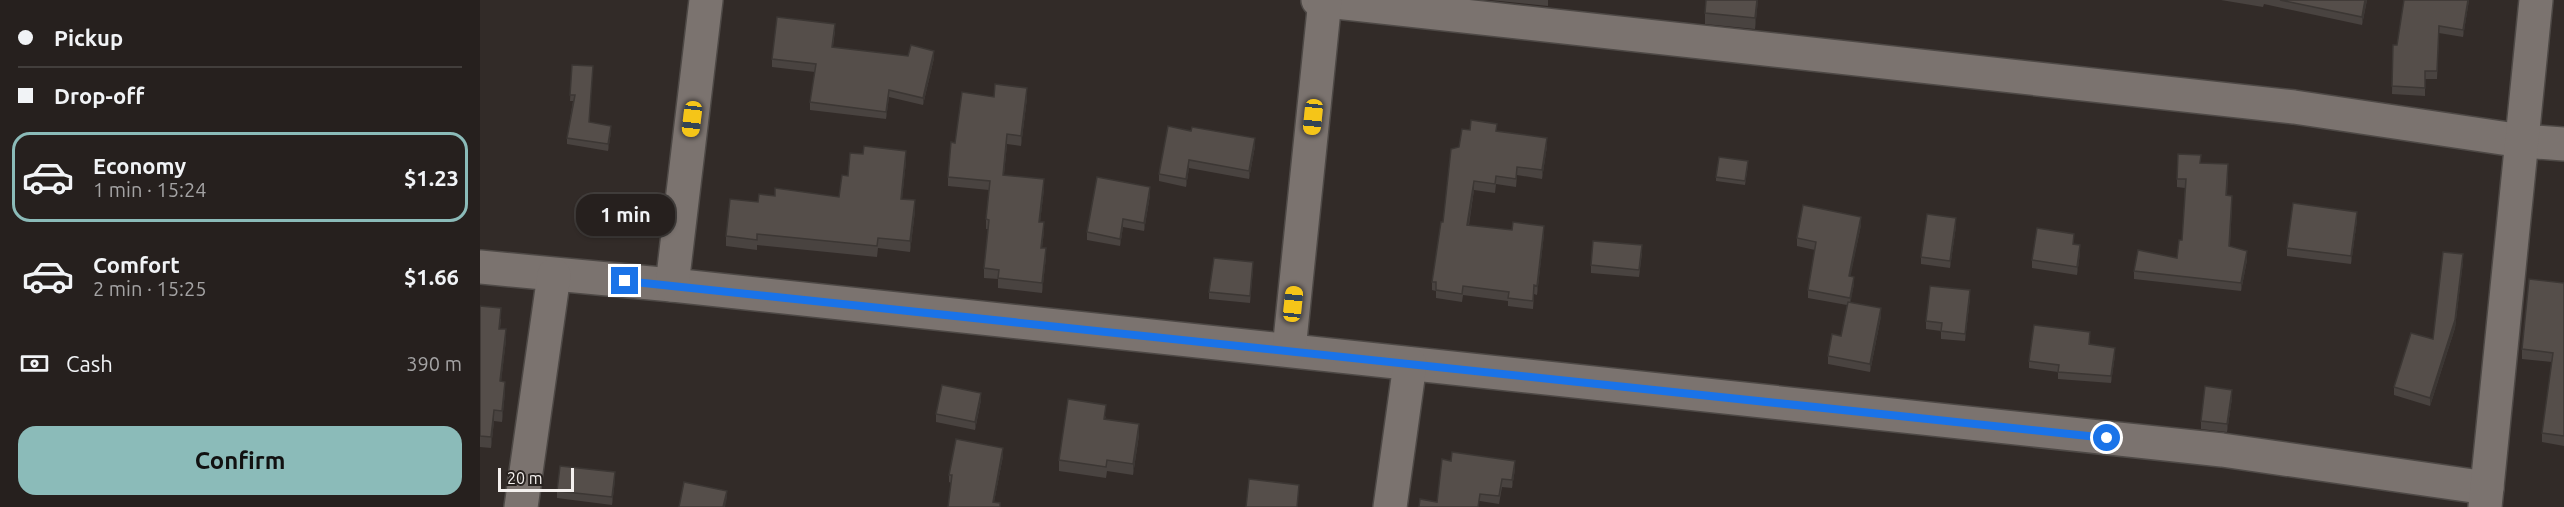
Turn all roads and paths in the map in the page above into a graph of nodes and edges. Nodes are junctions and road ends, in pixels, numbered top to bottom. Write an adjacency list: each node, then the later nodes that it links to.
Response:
1 (706, 0): 9 (street)
2 (1318, 0): 3 (street)
3 (1325, 0): 5 (street); 10 (street)
4 (2536, 0): 5 (street)
5 (2522, 141): 6 (street); 12 (street)
6 (2564, 144)
7 (480, 267): 8 (street)
8 (554, 275): 9 (street); 13 (street)
9 (672, 285): 10 (street)
10 (1289, 350): 11 (street)
11 (1410, 363): 12 (street); 14 (street)
12 (2486, 497)
13 (521, 507)
14 (1390, 507)

